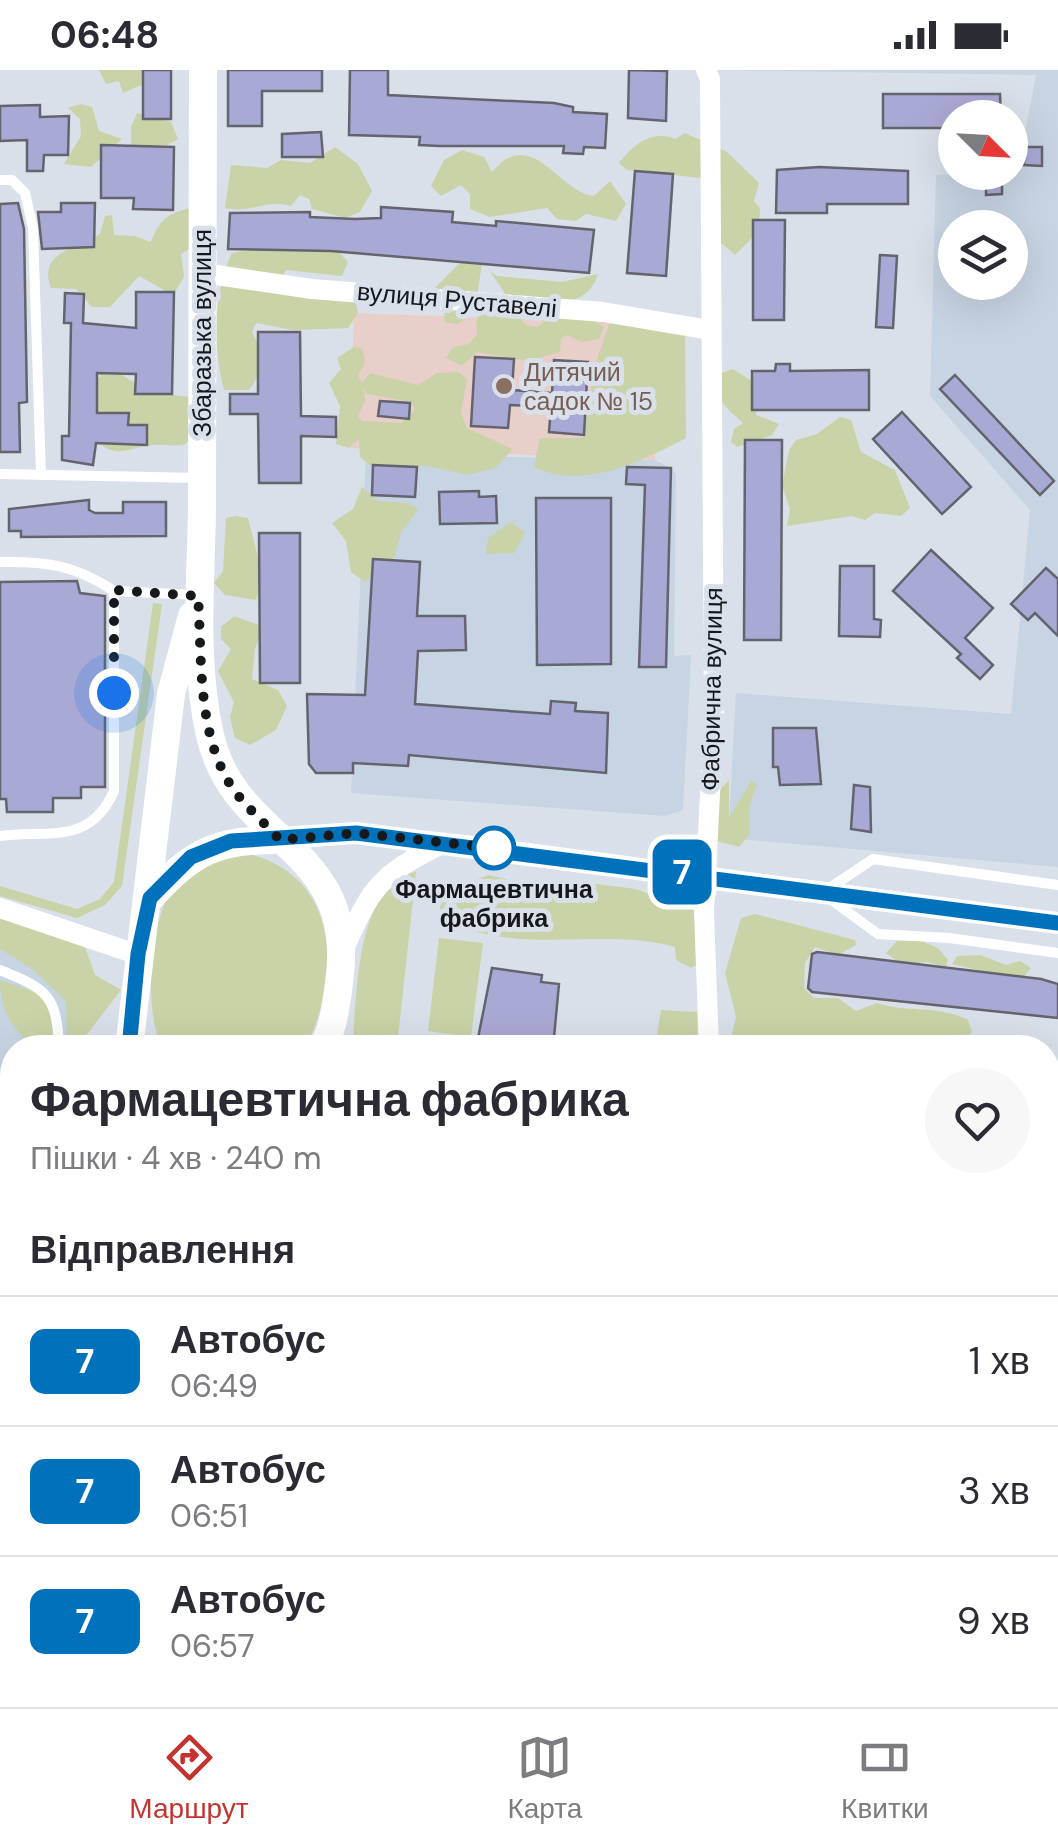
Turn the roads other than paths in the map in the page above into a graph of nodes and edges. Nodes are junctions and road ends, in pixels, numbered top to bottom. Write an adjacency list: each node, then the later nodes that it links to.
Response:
1 (203, 70): 4 (main road, Збаразька вулиця)
2 (706, 70): 5 (street, Фабрична вулиця)
3 (0, 180): 7 (lane)
4 (203, 273): 5 (street, вулиця Руставелі); 8 (main road, Збаразька вулиця)
5 (710, 330): 15 (street, Фабрична вулиця)
6 (0, 474): 7 (lane)
7 (41, 475): 8 (lane)
8 (202, 478): 11 (main road, Збаразька вулиця)
9 (0, 562): 10 (lane)
10 (114, 590): 11 (lane); 12 (lane)
11 (198, 596): 13 (main road, Збаразька вулиця); 18 (main road, Збаразька вулиця)
12 (0, 836)
13 (280, 840): 14 (street); 18 (main road); 21 (main road, Збаразька вулиця)
14 (442, 844): 15 (street); 21 (street)
15 (706, 876): 17 (street); 30 (street, Фабрична вулиця)
16 (1058, 885): 17 (lane)
17 (822, 893): 20 (street); 22 (lane)
18 (150, 898): 23 (main road, Збаразька вулиця)
19 (0, 908): 23 (street)
20 (1058, 923)
21 (344, 950): 29 (main road)
22 (1058, 953)
23 (138, 954): 25 (main road, Збаразька вулиця)
24 (0, 970): 26 (lane)
25 (133, 1008): 27 (main road, Збаразька вулиця); 28 (main road)
26 (59, 1035)
27 (130, 1035)
28 (144, 1035)
29 (327, 1035)
30 (709, 1035)

